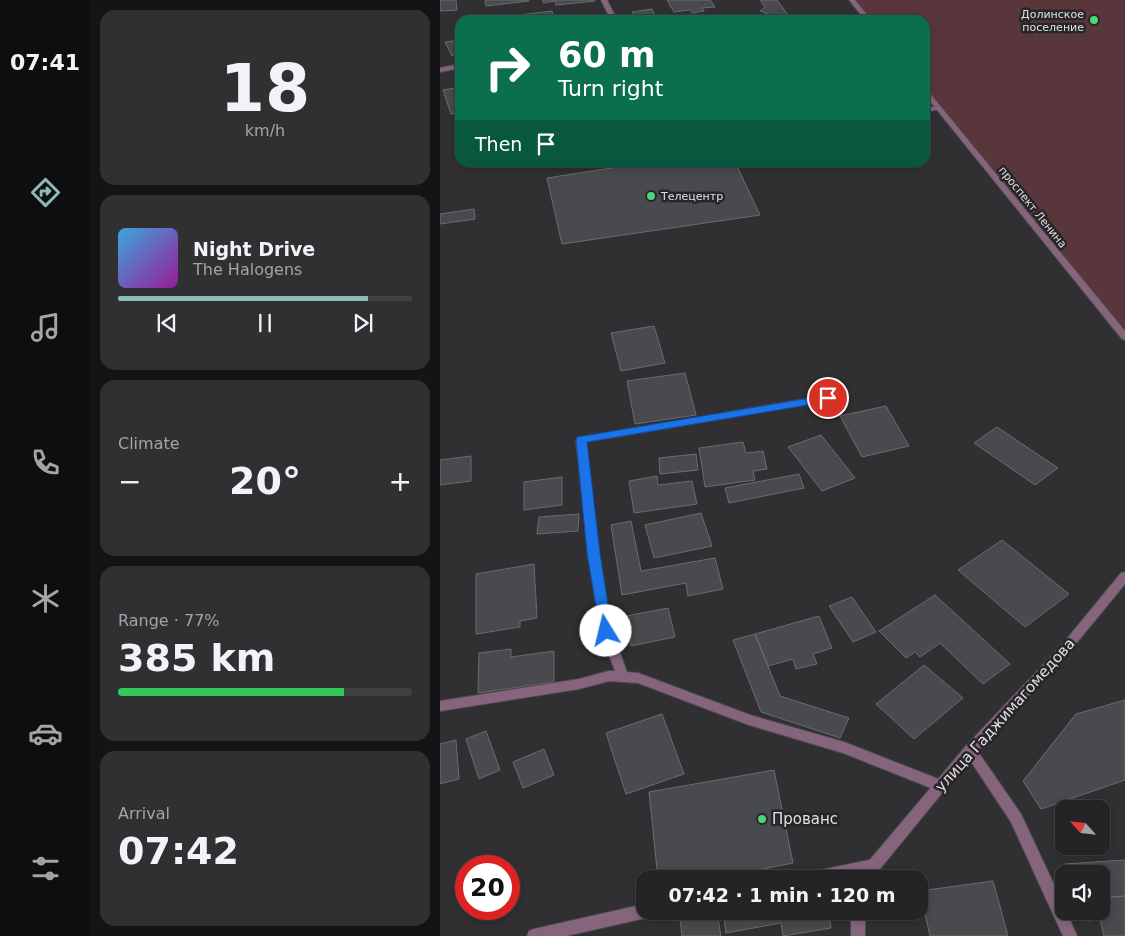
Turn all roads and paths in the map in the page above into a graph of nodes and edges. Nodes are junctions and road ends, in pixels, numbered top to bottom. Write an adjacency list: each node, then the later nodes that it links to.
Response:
1 (604, 0): 3 (street)
2 (852, 0): 4 (street)
3 (612, 15)
4 (864, 15)
5 (455, 67): 6 (street)
6 (440, 70)
7 (930, 97): 8 (street, проспект Ленина)
8 (939, 108): 9 (street); 10 (street, проспект Ленина)
9 (930, 109)
10 (1125, 337)
11 (828, 398): 13 (street)
12 (1125, 576): 15 (street, улица Гаджимагомедова)
13 (623, 677): 14 (street); 16 (street)
14 (440, 706)
15 (970, 750): 16 (street, улица Гаджимагомедова); 22 (street)
16 (942, 786): 17 (street, улица Гаджимагомедова)
17 (874, 870)
18 (636, 913): 20 (street)
19 (858, 920): 21 (street)
20 (534, 936)
21 (858, 936)
22 (1070, 936)

